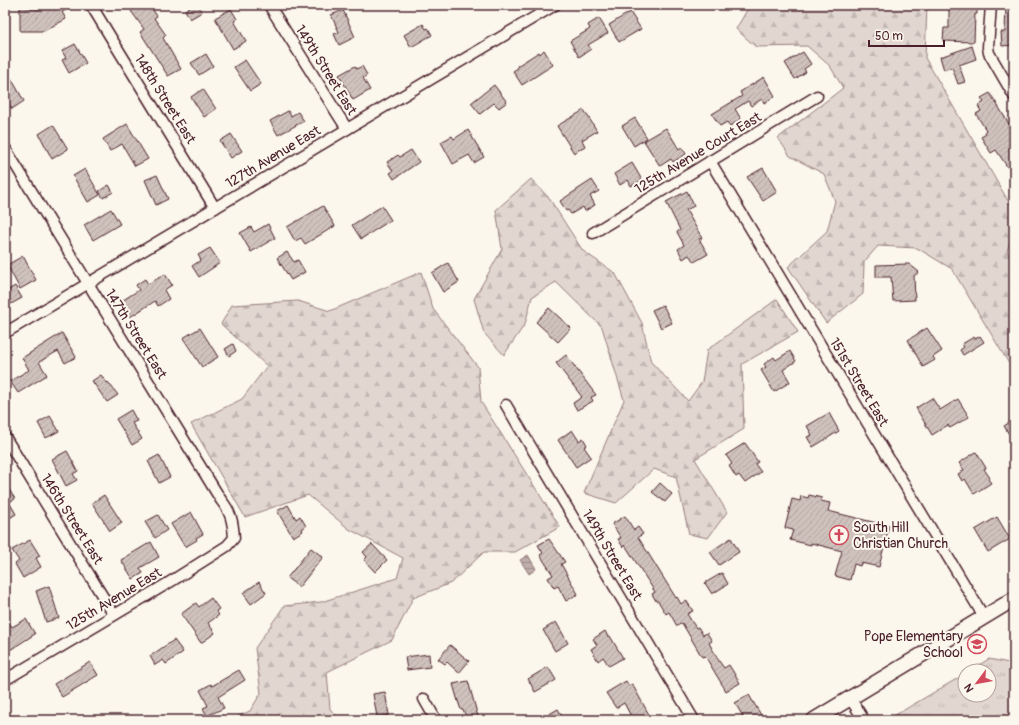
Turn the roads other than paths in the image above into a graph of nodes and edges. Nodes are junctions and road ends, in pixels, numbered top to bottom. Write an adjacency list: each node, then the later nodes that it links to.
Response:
1 (91, 5): 10 (street, 148th Street East)
2 (269, 5): 7 (street, 149th Street East)
3 (555, 5): 7 (street, 127th Avenue East)
4 (991, 5): 6 (street)
5 (817, 96): 9 (street, 125th Avenue Court East)
6 (1014, 96)
7 (347, 129): 10 (street, 127th Avenue East)
8 (5, 148): 12 (street, 147th Street East)
9 (710, 161): 11 (street, 125th Avenue Court East); 19 (street, 151st Street East)
10 (215, 208): 12 (street, 127th Avenue East)
11 (593, 233)
12 (88, 284): 13 (street, 127th Avenue East); 16 (street, 147th Street East)
13 (5, 333)
14 (506, 405): 24 (street, 149th Street East)
15 (5, 437): 18 (street, 146th Street East)
16 (234, 538): 18 (street, 125th Avenue East)
17 (1014, 600): 19 (main road)
18 (114, 615): 20 (street, 125th Avenue East)
19 (984, 617): 21 (main road)
20 (5, 680)
21 (850, 698): 25 (main road); 26 (street)
22 (424, 699): 23 (street)
23 (436, 720)
24 (694, 720)
25 (814, 720)
26 (864, 720)

